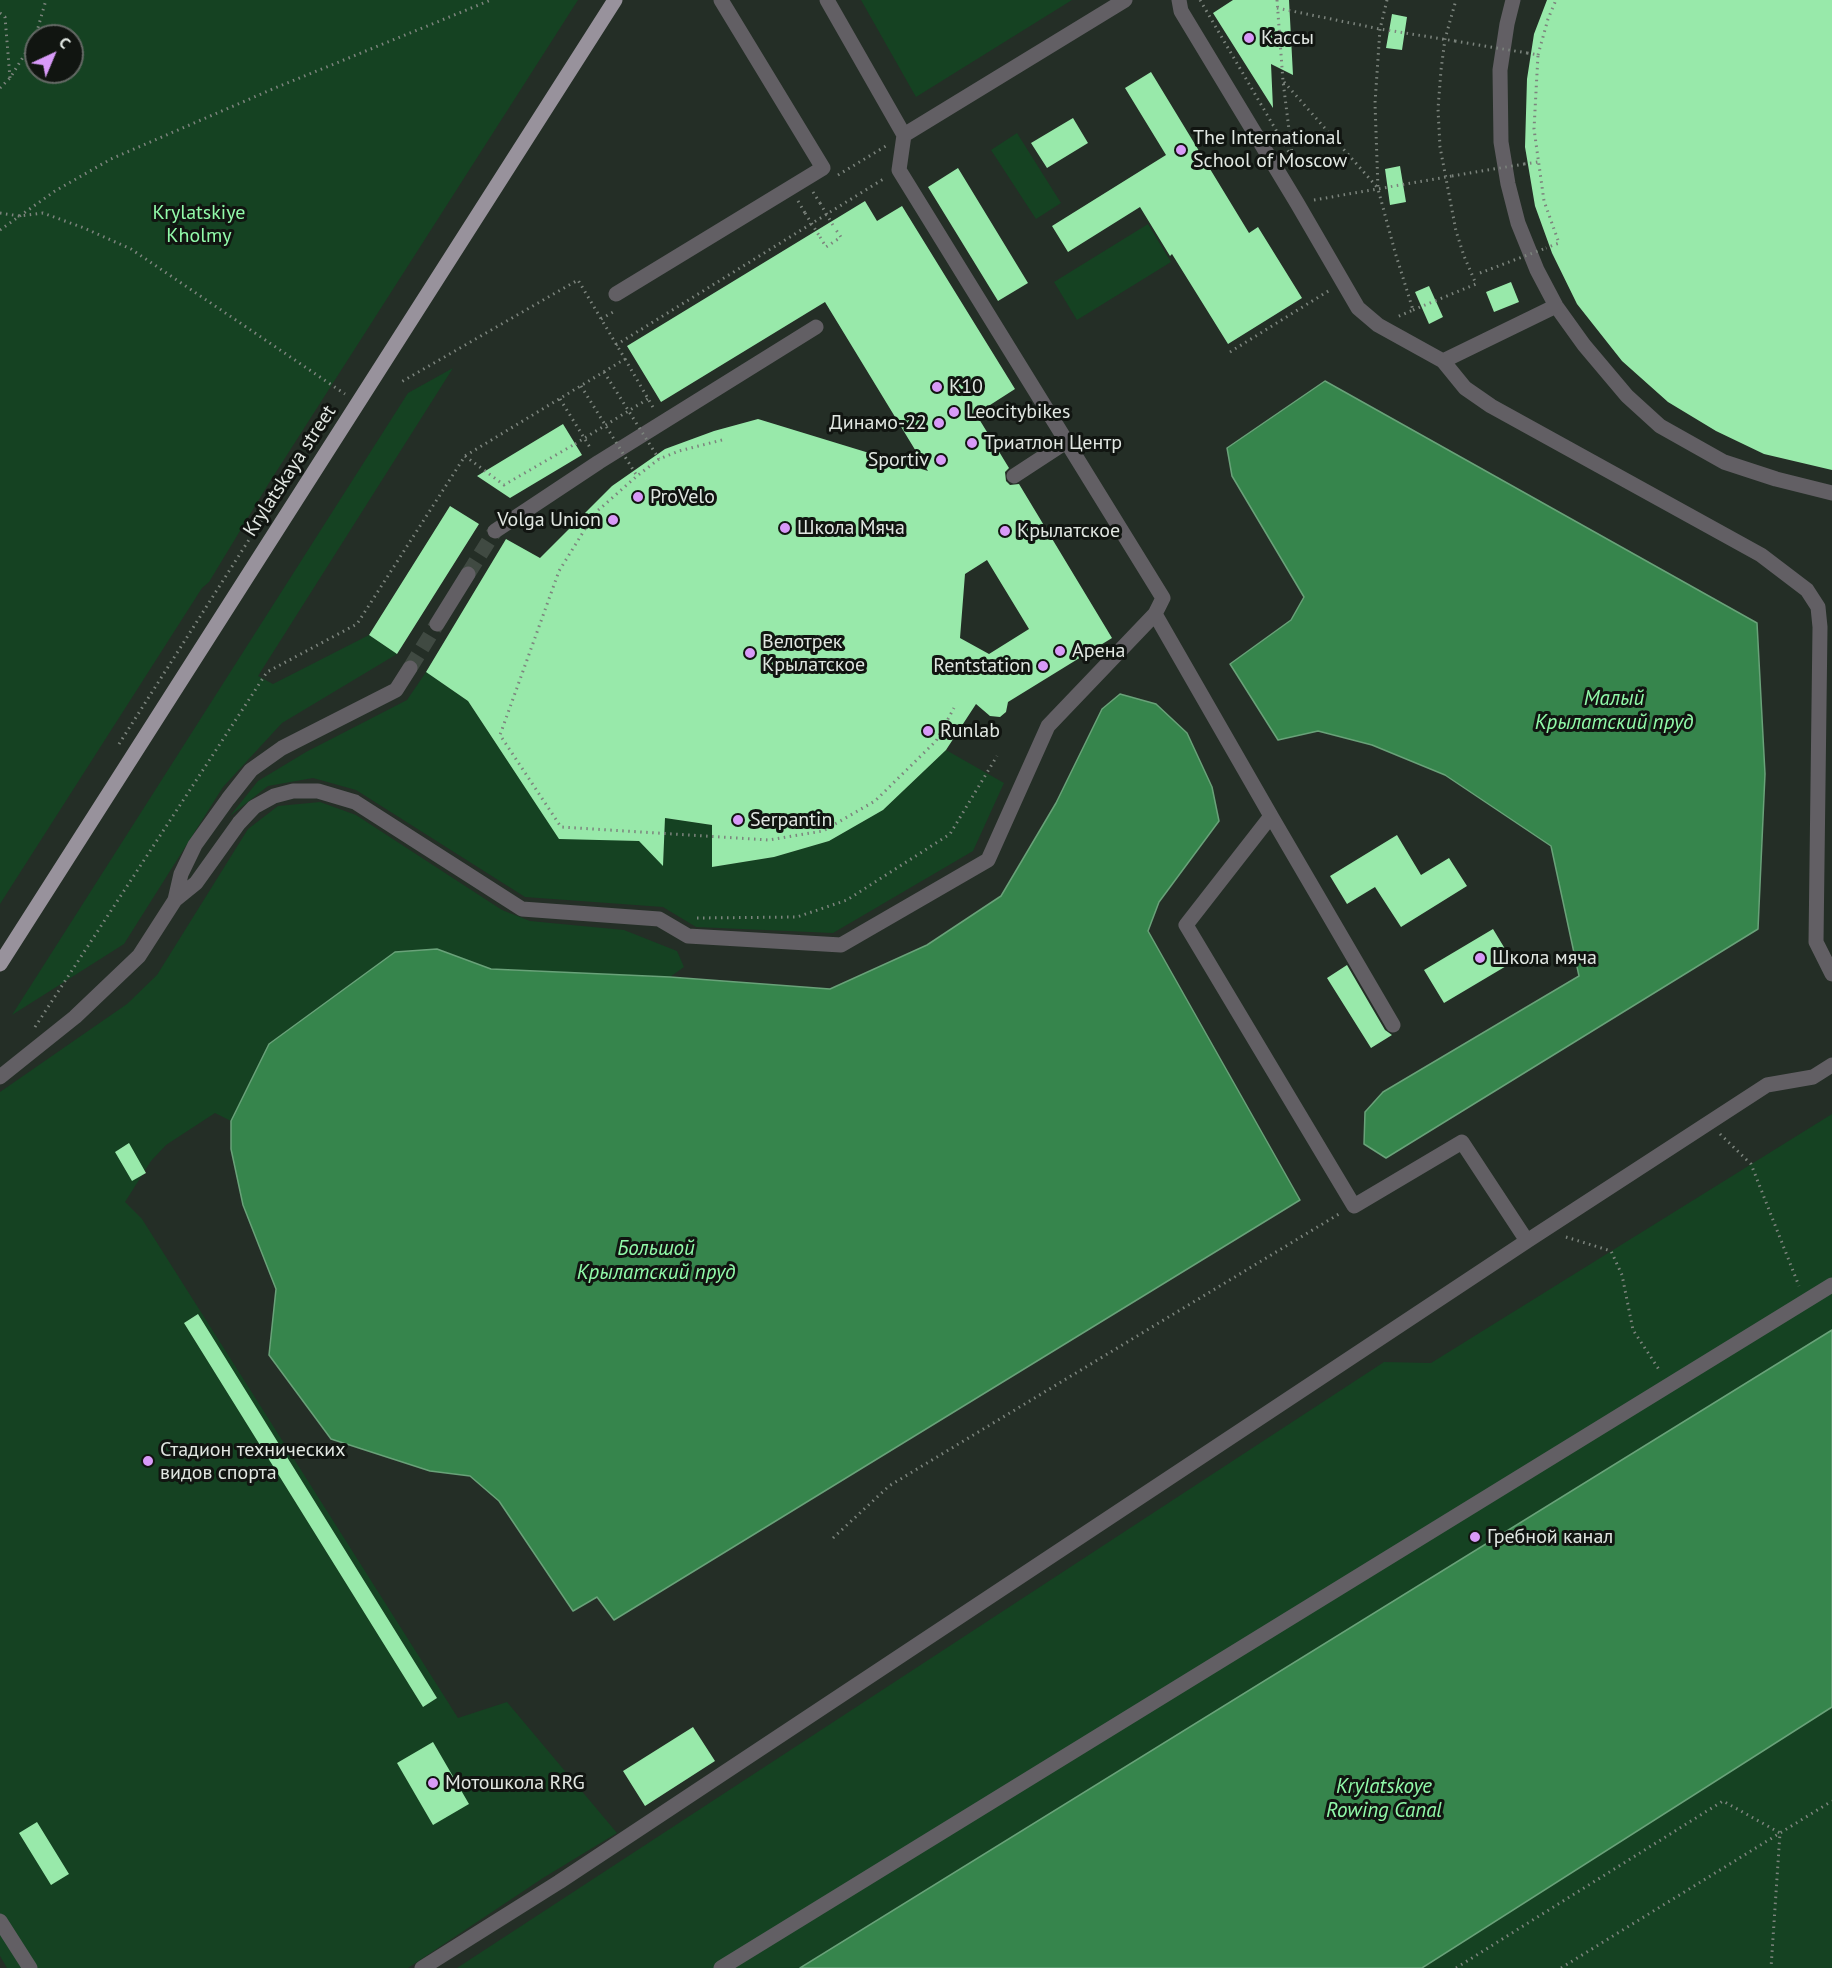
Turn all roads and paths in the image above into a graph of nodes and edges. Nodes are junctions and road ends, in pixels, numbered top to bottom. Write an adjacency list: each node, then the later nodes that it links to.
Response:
1 (46, 0): 19 (path)
2 (491, 0): 34 (path)
3 (615, 0): 75 (main road, Krylatskaya street)
4 (721, 0): 38 (lane)
5 (827, 0): 22 (lane)
6 (1125, 0): 22 (lane)
7 (1179, 0): 32 (lane)
8 (1200, 0): 23 (path)
9 (1277, 0): 14 (path)
10 (1387, 0): 16 (path)
11 (1456, 0): 17 (path)
12 (1513, 0): 39 (lane)
13 (1556, 0): 18 (path)
14 (1278, 8): 16 (path); 20 (path)
15 (0, 13): 19 (path)
16 (1380, 29): 17 (path); 29 (path)
17 (1445, 39): 18 (path, bridge); 28 (path)
18 (1538, 55): 24 (path)
19 (10, 78): 21 (path)
20 (1283, 81): 23 (path); 29 (path)
21 (0, 88)
22 (904, 135): 25 (path); 27 (lane)
23 (1292, 157): 26 (path)
24 (1539, 162): 28 (path, bridge); 36 (path, bridge)
25 (855, 165)
26 (1293, 169)
27 (899, 170): 43 (path); 57 (lane)
28 (1446, 177): 29 (path); 36 (path)
29 (1378, 189): 32 (path); 40 (path)
30 (812, 191): 31 (path, bridge)
31 (797, 200)
32 (1297, 203): 37 (lane)
33 (0, 213): 34 (path)
34 (19, 216): 35 (path); 50 (path)
35 (0, 230)
36 (1473, 276): 40 (path)
37 (1342, 282): 41 (lane); 44 (path)
38 (616, 294)
39 (1556, 306): 46 (lane); 63 (lane)
40 (1413, 310): 41 (path)
41 (1378, 325): 46 (lane)
42 (816, 327): 54 (lane)
43 (616, 345): 45 (path); 48 (path)
44 (1230, 352)
45 (625, 359): 47 (path); 54 (path)
46 (1443, 362): 69 (lane)
47 (604, 372): 49 (path); 53 (path, bridge)
48 (401, 382)
49 (581, 386): 52 (path); 55 (path, bridge)
50 (349, 397)
51 (651, 397): 53 (path, bridge)
52 (560, 399): 58 (path); 60 (path)
53 (629, 411): 55 (path, bridge); 59 (path, bridge)
54 (662, 423): 60 (lane)
55 (606, 425): 58 (path, bridge); 61 (path, bridge)
56 (722, 440): 59 (path)
57 (1065, 442): 62 (lane); 66 (lane)
58 (465, 456): 78 (path)
59 (659, 459): 61 (path)
60 (599, 462): 64 (lane)
61 (637, 476): 70 (path)
62 (1014, 476)
63 (1832, 493)
64 (495, 531)
65 (468, 574): 67 (lane)
66 (1155, 614): 72 (lane); 73 (lane)
67 (437, 624)
68 (410, 668): 73 (lane)
69 (1826, 672): 76 (lane)
70 (954, 708)
71 (997, 756): 74 (path)
72 (1271, 816): 77 (lane); 82 (lane)
73 (175, 900): 80 (lane)
74 (694, 918)
75 (0, 964)
76 (1832, 974)
77 (1393, 1025)
78 (35, 1027)
79 (1832, 1065): 81 (lane)
80 (0, 1077)
81 (1709, 1122): 83 (lane); 86 (path)
82 (1354, 1206): 84 (lane); 88 (path)
83 (1544, 1230): 84 (lane); 87 (path)
84 (1527, 1241): 93 (lane)
85 (1832, 1285): 86 (lane)
86 (1805, 1301): 87 (lane)
87 (1669, 1385): 94 (lane)
88 (833, 1538)
89 (1832, 1801): 90 (path)
90 (1780, 1833): 95 (path); 96 (path); 97 (path)
91 (0, 1921): 92 (lane)
92 (30, 1968)
93 (422, 1968)
94 (721, 1968)
95 (1456, 1968)
96 (1561, 1968)
97 (1771, 1968)

